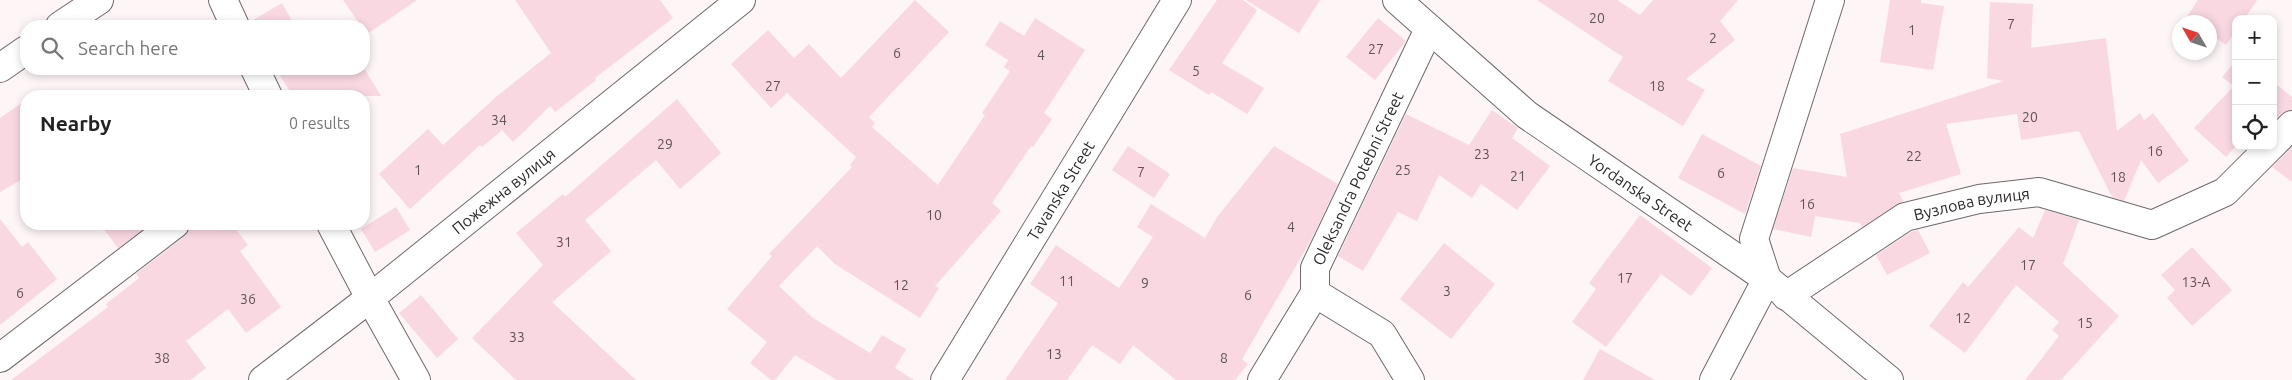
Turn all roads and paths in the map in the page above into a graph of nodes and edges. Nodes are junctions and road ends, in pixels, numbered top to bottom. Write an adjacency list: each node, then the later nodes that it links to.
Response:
1 (98, 0): 7 (street)
2 (223, 0): 8 (street)
3 (741, 0): 21 (street, Пожежна вулиця)
4 (1177, 0): 25 (street, Tavanska Street)
5 (1397, 0): 9 (street, Yordanska Street)
6 (1830, 0): 19 (street)
7 (69, 20)
8 (232, 20)
9 (1429, 29): 19 (street, Yordanska Street); 20 (street, Oleksandra Potebni Street)
10 (20, 54): 11 (street)
11 (0, 68)
12 (258, 75): 13 (street)
13 (265, 90)
14 (2292, 125): 15 (street, Вузлова вулиця)
15 (2277, 140)
16 (2267, 150): 19 (street, Вузлова вулиця)
17 (167, 230): 22 (street)
18 (335, 230): 21 (street)
19 (1777, 288): 28 (street); 29 (street, Yordanska Street)
20 (1315, 293): 26 (street); 27 (street)
21 (370, 298): 23 (street, Пожежна вулиця); 24 (street)
22 (0, 358)
23 (264, 380)
24 (416, 380)
25 (945, 380)
26 (1262, 380)
27 (1410, 380)
28 (1714, 380)
29 (1888, 380)

